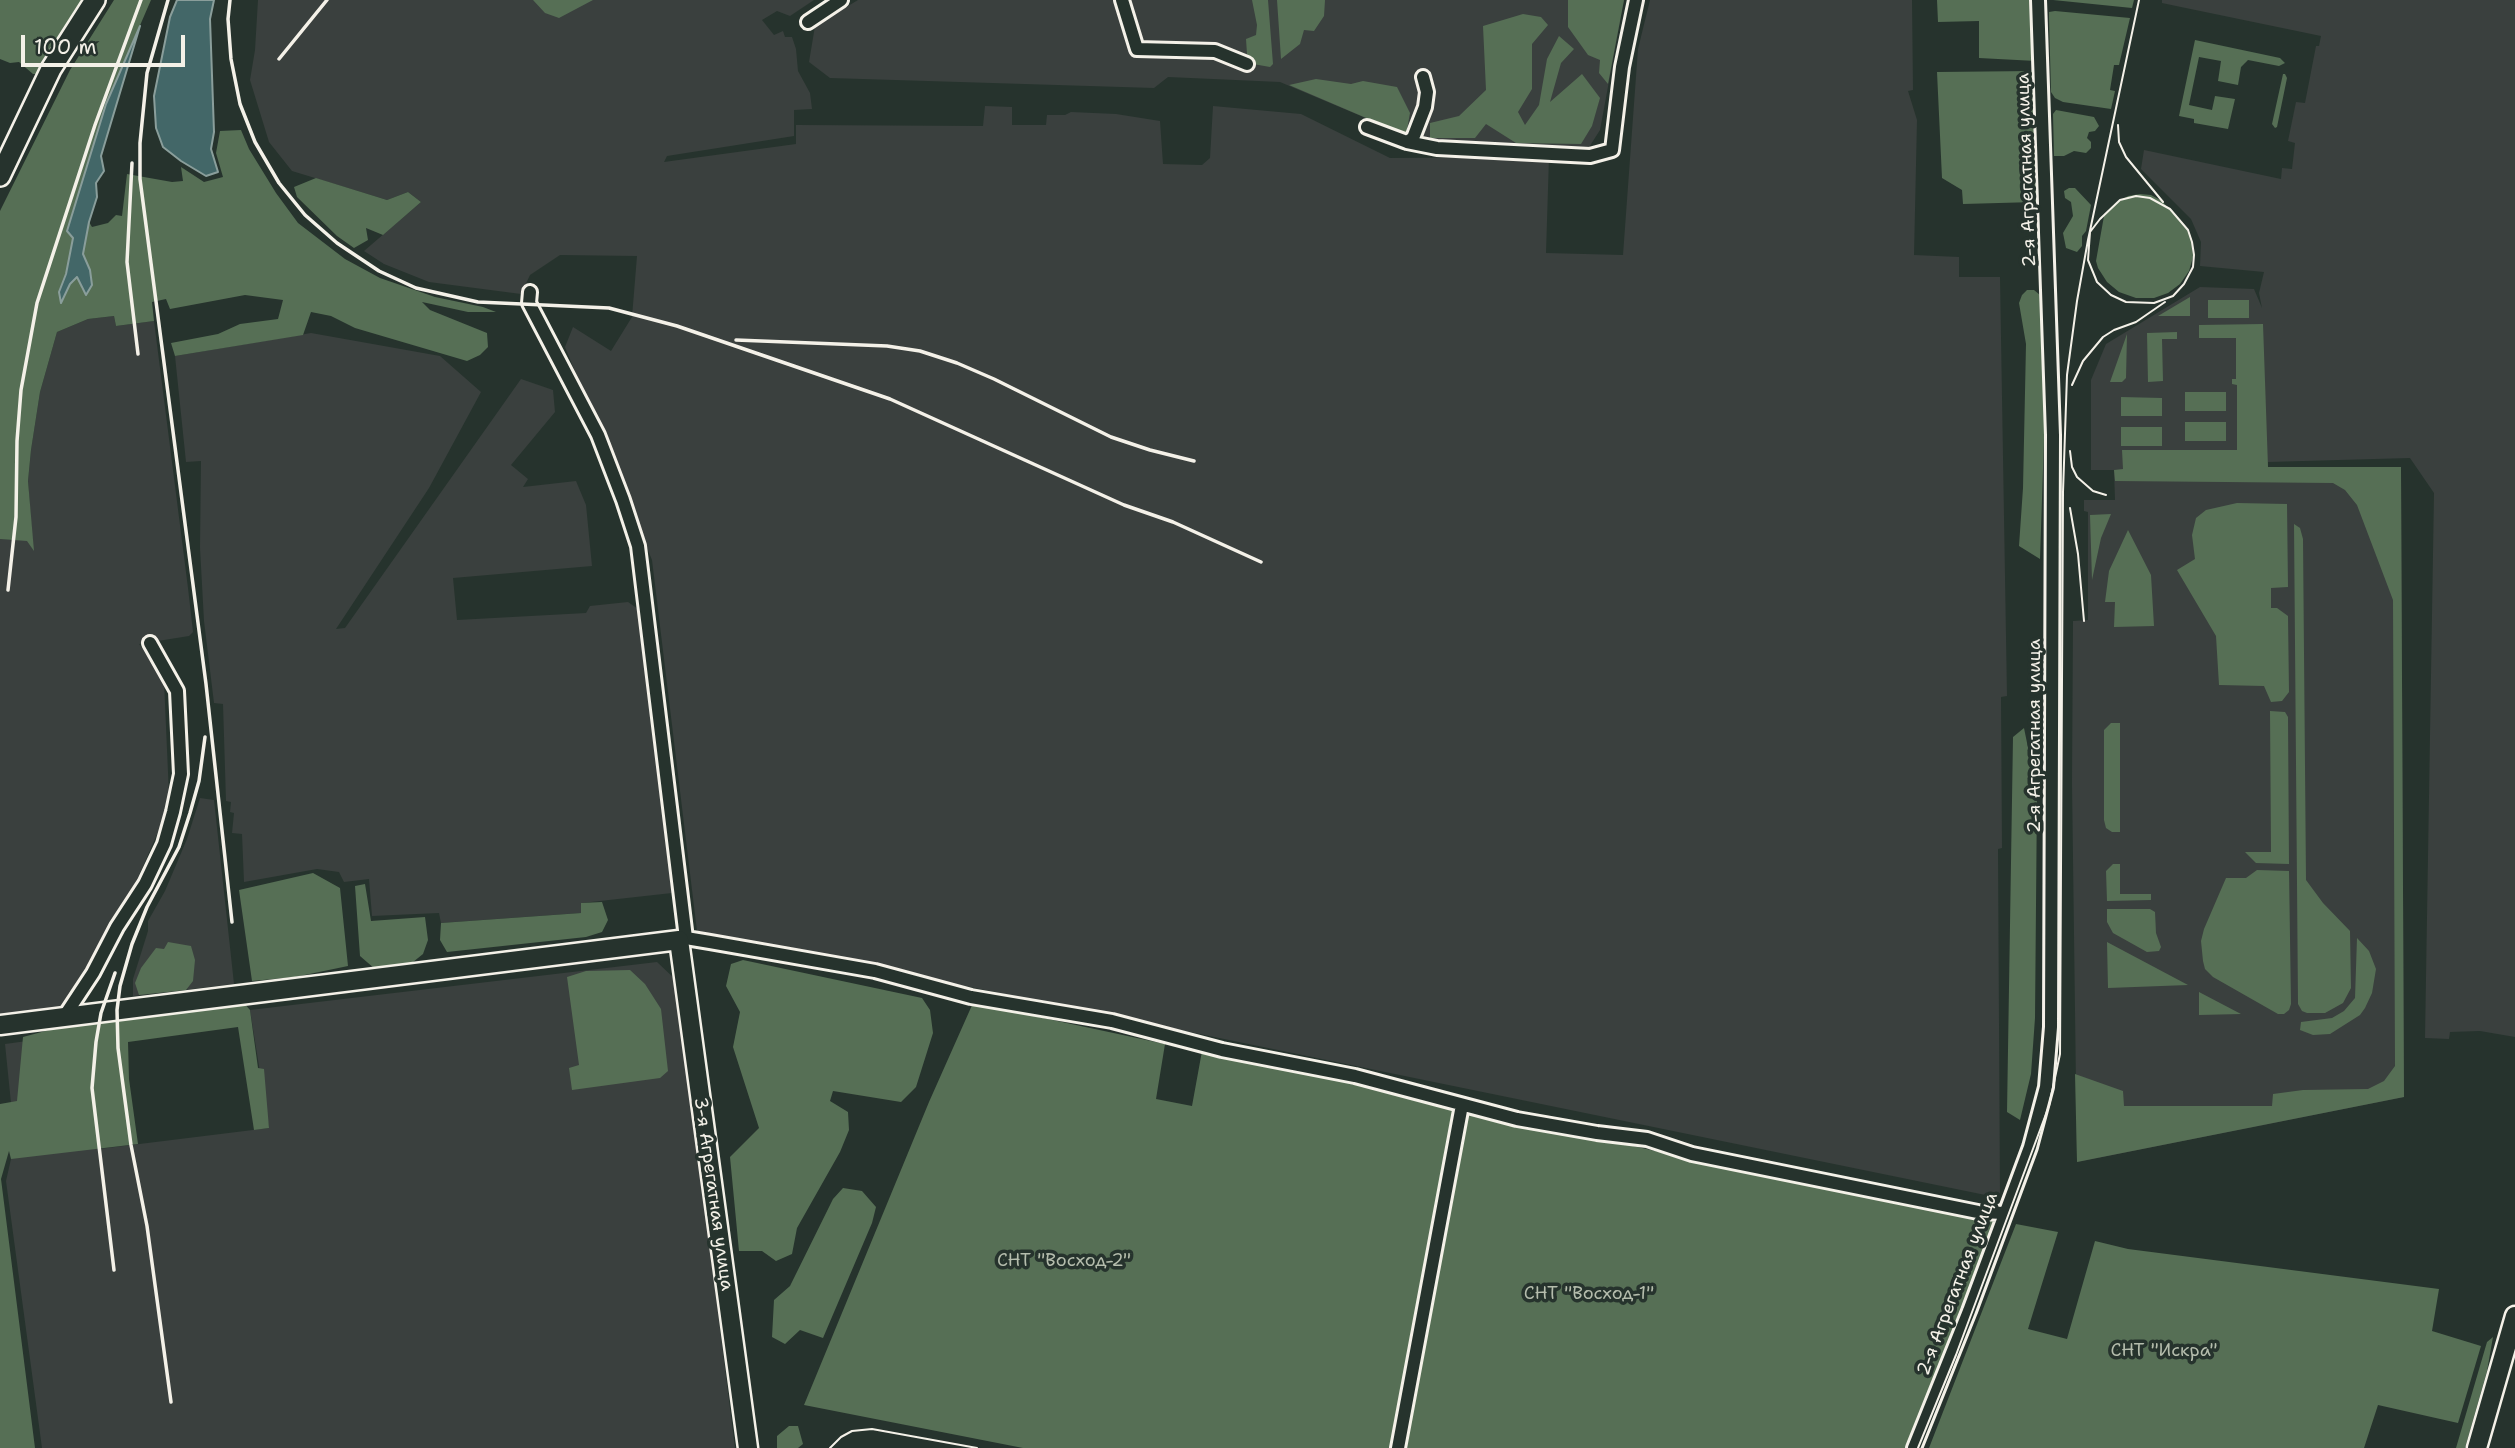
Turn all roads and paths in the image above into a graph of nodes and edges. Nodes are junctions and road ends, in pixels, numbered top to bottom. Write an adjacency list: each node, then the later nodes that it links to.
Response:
1 (95, 0): 11 (main road)
2 (841, 0): 6 (street)
3 (1122, 0): 7 (street)
4 (1636, 0): 10 (street)
5 (2038, 0): 18 (street, 2-я Агрегатная улица)
6 (808, 22)
7 (1247, 64)
8 (1423, 77): 10 (street)
9 (1367, 127): 10 (street)
10 (1407, 142)
11 (0, 176)
12 (530, 292): 14 (street)
13 (149, 643): 15 (street)
14 (682, 939): 15 (street); 17 (street); 20 (street, 3-я Агрегатная улица)
15 (64, 1017): 16 (street)
16 (0, 1025)
17 (1462, 1105): 18 (street); 21 (street)
18 (2005, 1213): 22 (street, 2-я Агрегатная улица)
19 (2515, 1316): 23 (street)
20 (748, 1448)
21 (1398, 1448)
22 (1914, 1448)
23 (2477, 1448)

